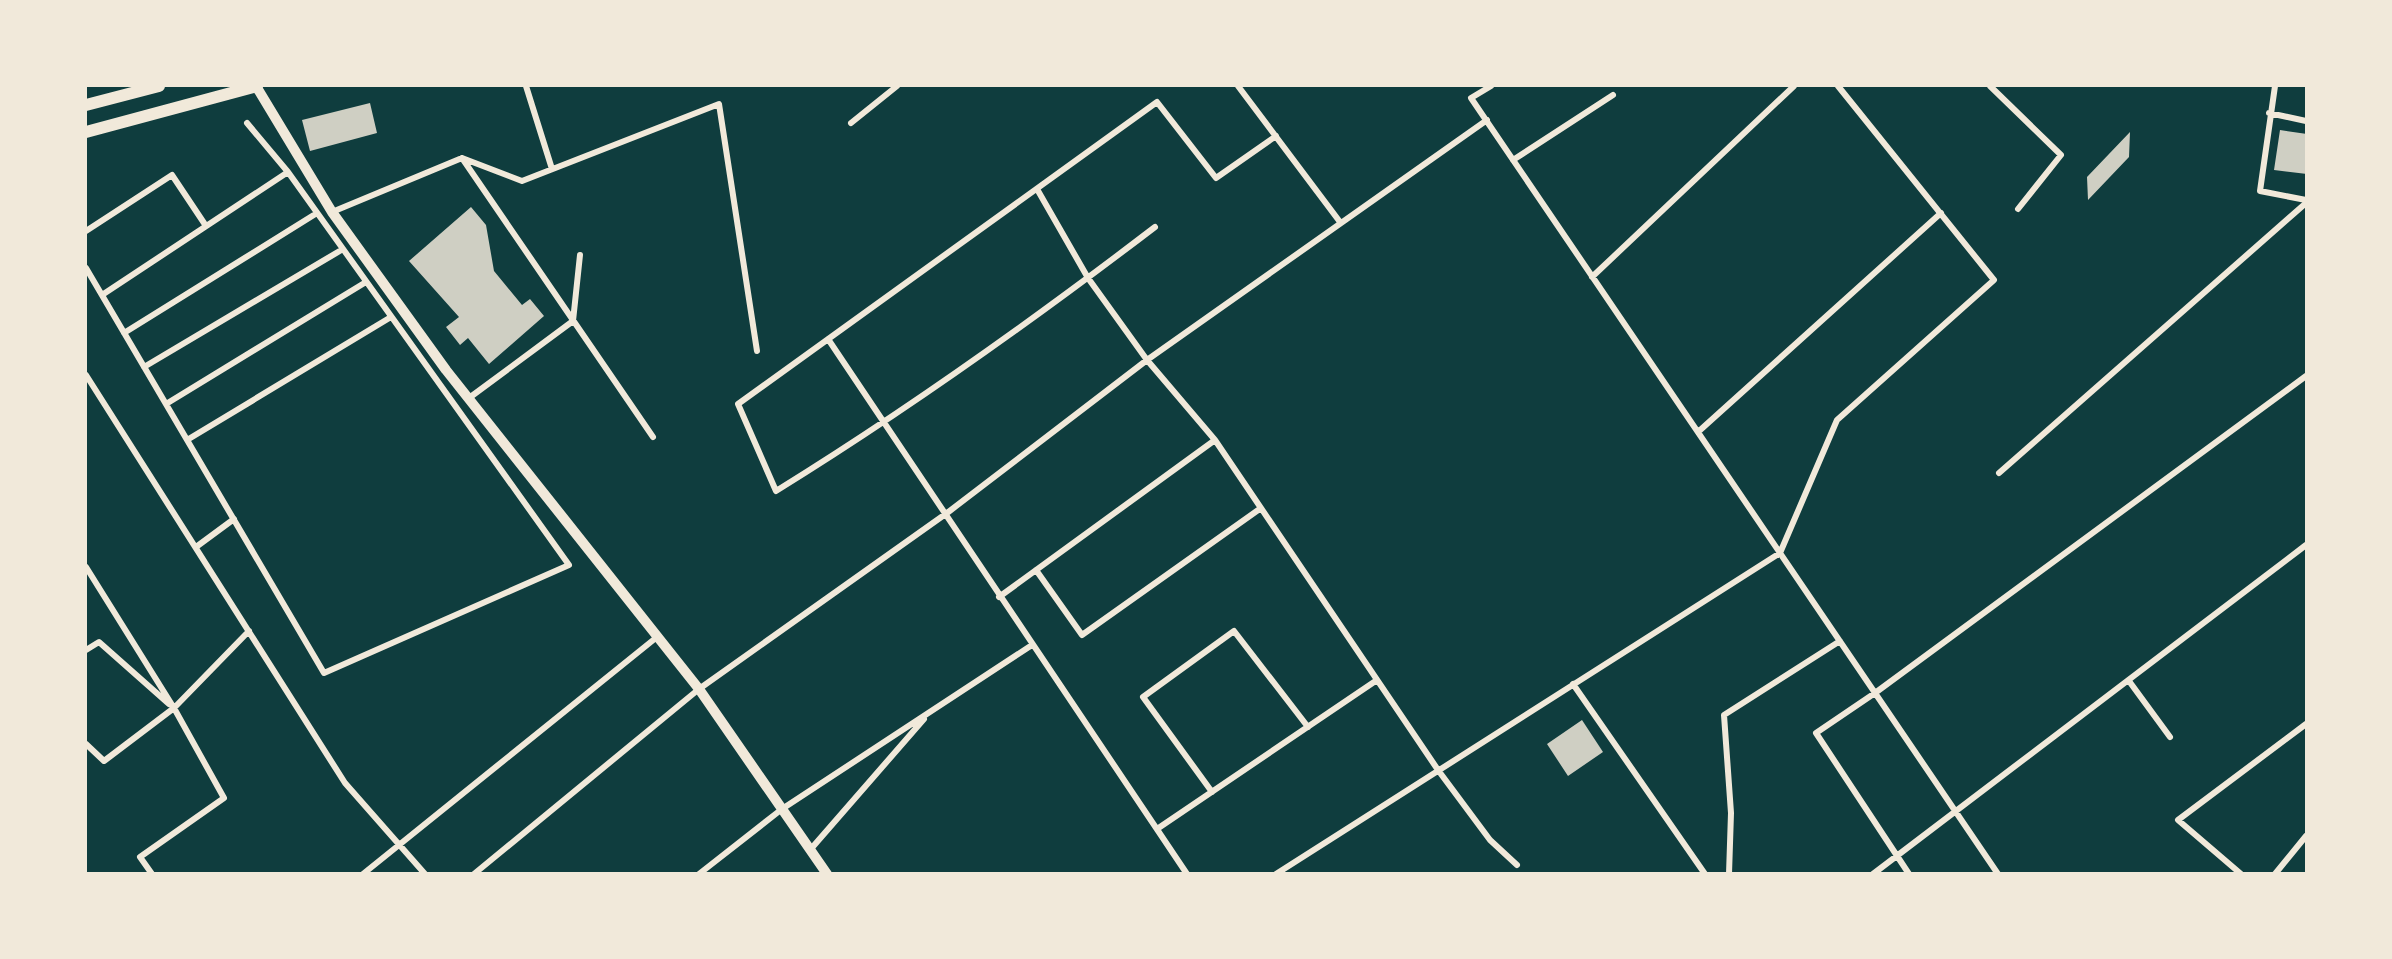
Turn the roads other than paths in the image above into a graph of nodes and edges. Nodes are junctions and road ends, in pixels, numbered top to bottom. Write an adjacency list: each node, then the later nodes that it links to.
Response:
1 (159, 86): 12 (main road)
2 (256, 86): 18 (main road); 27 (street)
3 (526, 86): 22 (street)
4 (897, 86): 17 (street)
5 (1238, 86): 19 (street)
6 (1491, 86): 14 (street)
7 (1794, 86): 37 (street)
8 (1838, 86): 29 (street)
9 (1990, 86): 26 (street)
10 (2275, 86): 13 (street)
11 (1613, 95): 21 (street)
12 (86, 105)
13 (2269, 113): 15 (street); 25 (street)
14 (1487, 120): 21 (street); 30 (street)
15 (2307, 121)
16 (247, 123): 23 (street)
17 (851, 123)
18 (86, 132)
19 (1276, 136): 24 (street); 30 (street)
20 (462, 158): 22 (street); 27 (street); 42 (street)
21 (1514, 160): 37 (street)
22 (552, 169): 45 (street)
23 (288, 172): 28 (street); 31 (street)
24 (1037, 189): 38 (street); 44 (street)
25 (2307, 201): 57 (street)
26 (2018, 209)
27 (332, 212): 50 (street)
28 (317, 213): 34 (street); 43 (street)
29 (1941, 213): 53 (street); 63 (street)
30 (1340, 222): 46 (street)
31 (206, 226): 33 (street); 40 (street)
32 (1155, 227): 38 (street)
33 (86, 231)
34 (343, 249): 39 (street); 47 (street)
35 (580, 255): 42 (street)
36 (86, 268): 40 (street)
37 (1592, 277): 53 (street)
38 (1088, 278): 46 (street); 52 (street)
39 (366, 282): 41 (street); 51 (street)
40 (102, 295): 43 (street)
41 (392, 317): 55 (street); 60 (street)
42 (573, 321): 50 (street); 54 (street)
43 (124, 333): 47 (street)
44 (828, 339): 52 (street); 52 (street)
45 (757, 351)
46 (1147, 360): 56 (street); 59 (street)
47 (144, 367): 51 (street)
48 (86, 375): 62 (street)
49 (2307, 376): 76 (street)
50 (469, 398): 68 (street)
51 (166, 404): 55 (street)
52 (883, 424): 59 (street)
53 (1698, 432): 63 (street)
54 (653, 437)
55 (187, 440): 60 (street)
56 (1215, 440): 58 (street); 65 (street)
57 (1999, 473)
58 (1261, 508): 65 (street); 72 (street)
59 (947, 513): 66 (street); 75 (street)
60 (234, 519): 62 (street)
61 (2307, 545): 73 (street)
62 (196, 547): 67 (street)
63 (1780, 553): 69 (street); 74 (street)
64 (86, 567): 77 (street)
65 (1036, 570): 66 (street)
66 (999, 597): 70 (street)
67 (249, 631): 77 (street); 89 (street)
68 (657, 637): 75 (street); 89 (street)
69 (1840, 641): 76 (street); 102 (street)
70 (1032, 645): 78 (street); 87 (street)
71 (86, 650): 77 (street)
72 (1377, 680): 80 (street); 83 (street)
73 (2129, 681): 81 (street); 86 (street)
74 (1573, 684): 83 (street); 101 (street)
75 (699, 689): 85 (street); 96 (street)
76 (1875, 693): 86 (street); 91 (street)
77 (174, 708): 82 (street); 93 (street)
78 (929, 712): 85 (street); 90 (street)
79 (2307, 724): 106 (street)
80 (1308, 727): 84 (street); 84 (street)
81 (2170, 737)
82 (86, 744)
83 (1438, 770): 92 (street); 100 (street)
84 (1212, 792): 87 (street)
85 (782, 809): 90 (street); 97 (street)
86 (1956, 812): 91 (street); 105 (street)
87 (1157, 829): 99 (street)
88 (2307, 836): 107 (street)
89 (400, 843): 94 (street); 95 (street)
90 (810, 850): 98 (street)
91 (1897, 856): 103 (street); 104 (street)
92 (1517, 865)
93 (152, 873)
94 (363, 873)
95 (425, 873)
96 (474, 873)
97 (699, 873)
98 (827, 873)
99 (1187, 873)
100 (1276, 873)
101 (1705, 873)
102 (1729, 873)
103 (1873, 873)
104 (1909, 873)
105 (1998, 873)
106 (2241, 873)
107 (2275, 873)

